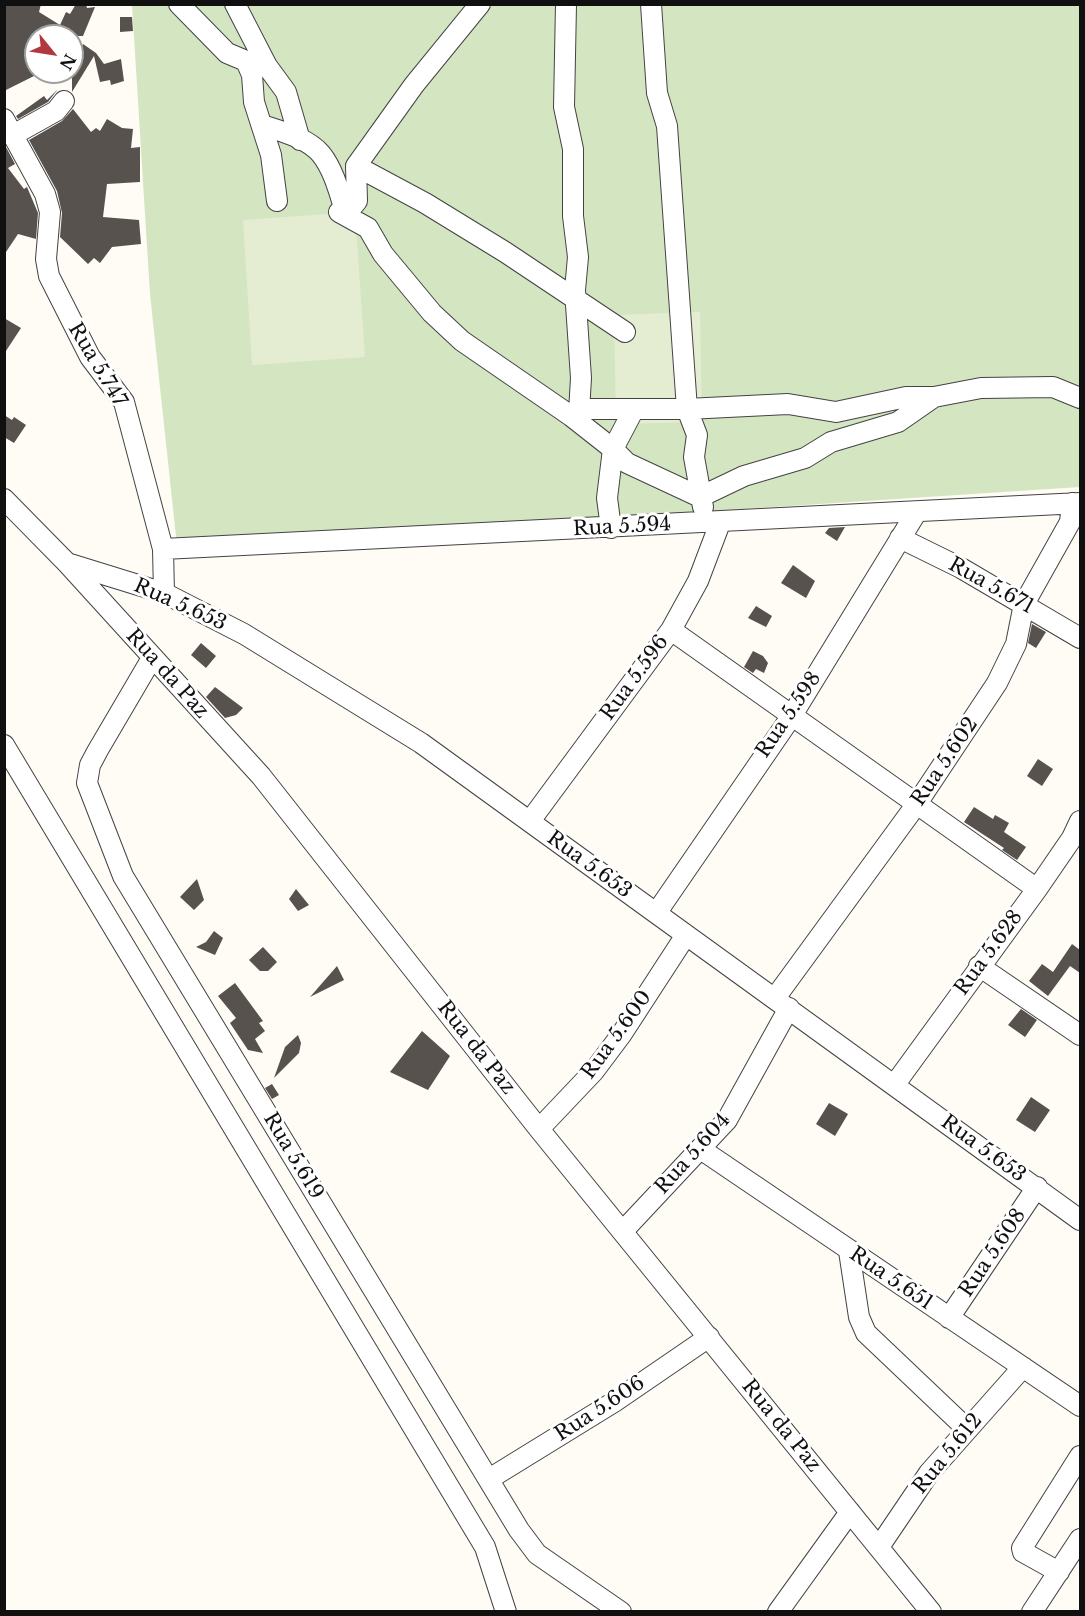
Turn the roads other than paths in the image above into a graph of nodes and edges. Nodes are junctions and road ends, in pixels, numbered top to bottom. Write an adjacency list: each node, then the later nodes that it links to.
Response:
1 (179, 4): 7 (street)
2 (235, 4): 9 (street)
3 (480, 4): 10 (street)
4 (566, 4): 13 (street)
5 (651, 4): 18 (street)
6 (64, 101): 8 (street)
7 (262, 125): 9 (street); 11 (street)
8 (9, 127): 28 (street, Rua 5.747)
9 (300, 140): 12 (street)
10 (356, 165): 12 (street); 13 (street)
11 (277, 201)
12 (342, 213): 19 (street)
13 (576, 299): 14 (street); 19 (street)
14 (625, 333)
15 (934, 397): 16 (street); 18 (street); 21 (street)
16 (1080, 398)
17 (634, 409): 18 (street); 19 (street); 20 (street)
18 (687, 409): 21 (street)
19 (575, 414): 20 (street)
20 (613, 449): 21 (street); 26 (street)
21 (700, 497): 25 (street)
22 (4, 499): 29 (street, Rua da Paz)
23 (1076, 503): 24 (street, Rua 5.594); 31 (street, Rua 5.602)
24 (916, 513): 25 (street, Rua 5.594); 27 (street, Rua 5.598)
25 (713, 523): 26 (street, Rua 5.594); 32 (street, Rua 5.596)
26 (611, 528): 28 (street, Rua 5.594)
27 (900, 538): 31 (street, Rua 5.671); 35 (street, Rua 5.598)
28 (163, 549): 30 (street, Rua 5.747)
29 (67, 563): 30 (street, Rua 5.653); 34 (street, Rua da Paz)
30 (164, 592): 39 (street, Rua 5.653)
31 (1024, 604): 33 (street, Rua 5.671); 37 (street, Rua 5.602)
32 (671, 630): 35 (street); 39 (street, Rua 5.596)
33 (1080, 638)
34 (152, 658): 47 (street, Rua da Paz); 59 (street, Rua 5.619)
35 (791, 717): 37 (street); 41 (street, Rua 5.598)
36 (4, 745): 64 (street)
37 (916, 805): 40 (street); 44 (street, Rua 5.602)
38 (1080, 821): 40 (street, Rua 5.628)
39 (530, 822): 41 (street, Rua 5.653)
40 (1037, 889): 43 (street, Rua 5.628)
41 (657, 912): 42 (street, Rua 5.653)
42 (686, 935): 44 (street, Rua 5.653); 47 (street, Rua 5.600)
43 (980, 966): 45 (street); 46 (street, Rua 5.628)
44 (782, 1003): 46 (street, Rua 5.653); 48 (street, Rua 5.604)
45 (1080, 1035)
46 (895, 1084): 49 (street, Rua 5.653)
47 (539, 1129): 51 (street, Rua da Paz)
48 (702, 1150): 51 (street, Rua 5.604); 52 (street, Rua 5.651)
49 (1036, 1187): 50 (street, Rua 5.653); 53 (street, Rua 5.608)
50 (1080, 1220)
51 (623, 1231): 54 (street, Rua da Paz)
52 (849, 1251): 53 (street, Rua 5.651); 57 (street)
53 (949, 1318): 55 (street, Rua 5.651)
54 (710, 1337): 59 (street, Rua 5.606); 60 (street, Rua da Paz)
55 (1023, 1367): 56 (street, Rua 5.651); 57 (street, Rua 5.612)
56 (1080, 1406)
57 (967, 1429): 62 (street, Rua 5.612)
58 (1080, 1456): 63 (street)
59 (489, 1479): 65 (street, Rua 5.619)
60 (850, 1512): 62 (street, Rua da Paz); 66 (street)
61 (1080, 1539): 63 (street)
62 (879, 1547): 67 (street, Rua da Paz)
63 (1059, 1572): 68 (street)
64 (506, 1611)
65 (621, 1611)
66 (778, 1611)
67 (931, 1611)
68 (1032, 1611)

